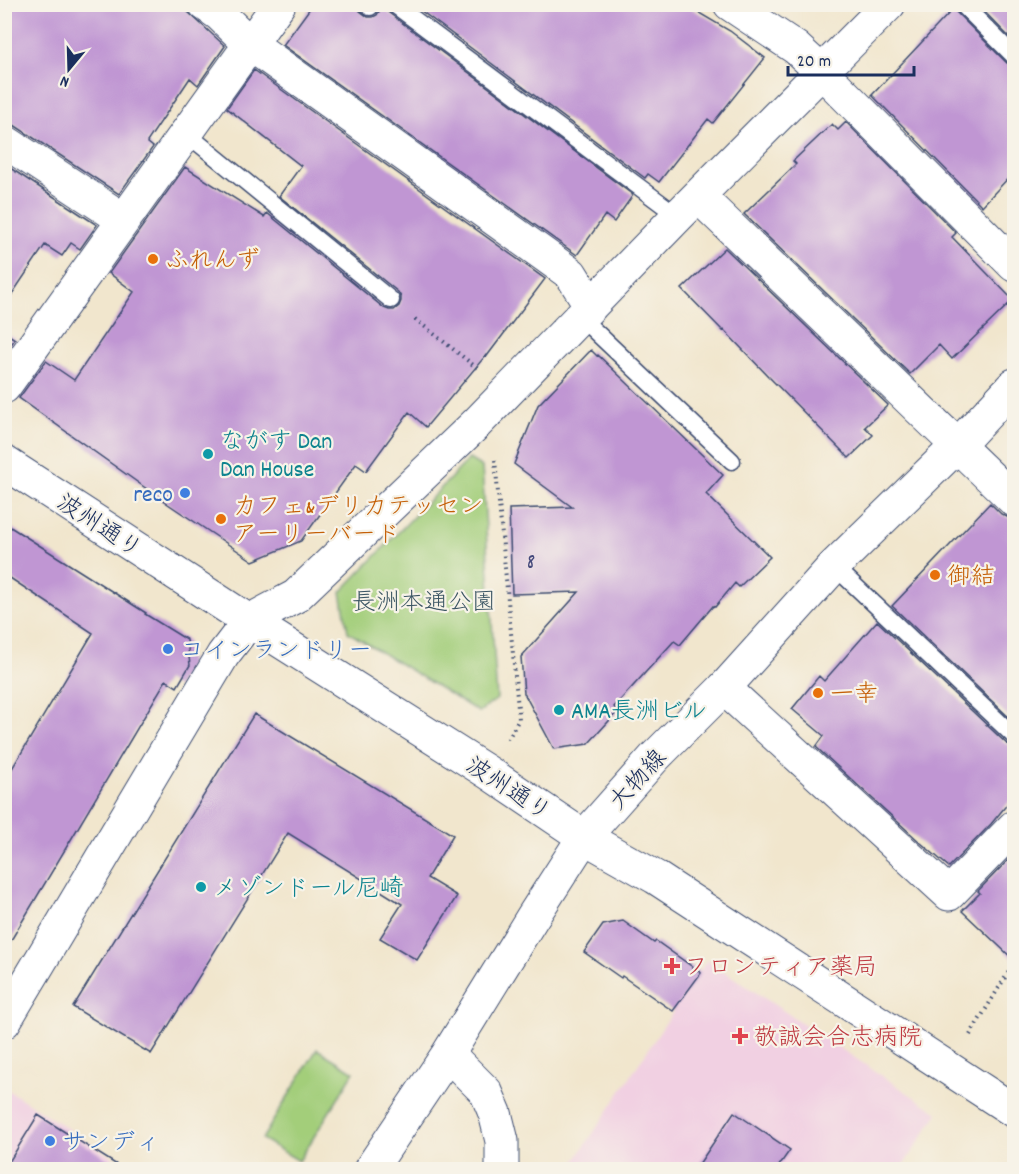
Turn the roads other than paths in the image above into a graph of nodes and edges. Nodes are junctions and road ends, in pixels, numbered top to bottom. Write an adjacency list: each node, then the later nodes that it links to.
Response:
1 (205, 4): 7 (street)
2 (279, 4): 7 (street)
3 (729, 4): 9 (street)
4 (889, 4): 9 (street)
5 (962, 4): 8 (lane)
6 (395, 5): 14 (lane)
7 (250, 44): 11 (street); 18 (street)
8 (1014, 56)
9 (822, 72): 14 (street); 16 (street)
10 (4, 130): 12 (street)
11 (186, 133): 15 (street); 17 (lane)
12 (4, 135)
13 (4, 141): 15 (street)
14 (688, 206): 18 (street); 21 (street)
15 (124, 220): 20 (street)
16 (1014, 265)
17 (391, 300)
18 (585, 311): 22 (lane); 26 (street)
19 (1014, 385): 21 (street, 大物線)
20 (4, 387)
21 (958, 445): 24 (street); 25 (street, 大物線)
22 (732, 461)
23 (4, 462): 26 (street, 波州通り)
24 (1014, 500)
25 (834, 566): 27 (street, 大物線); 28 (lane)
26 (249, 621): 30 (street, 波州通り); 31 (street)
27 (724, 688): 29 (street); 30 (street, 大物線)
28 (1014, 736)
29 (1014, 827)
30 (584, 837): 32 (street, 大物線); 33 (street, 波州通り)
31 (4, 1022)
32 (448, 1054): 34 (street, 大物線); 35 (street)
33 (1014, 1111)
34 (370, 1170)
35 (502, 1170)

